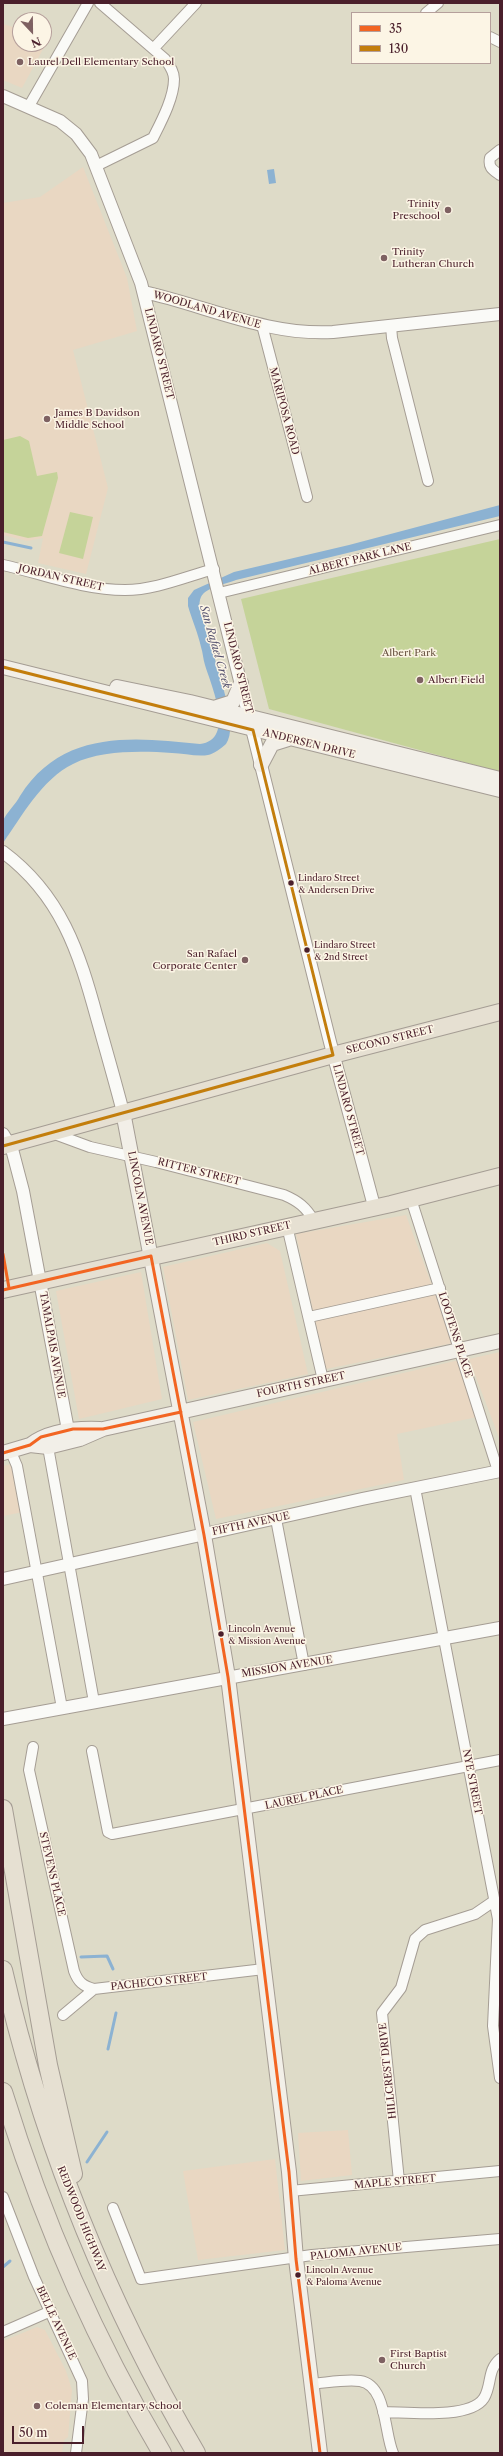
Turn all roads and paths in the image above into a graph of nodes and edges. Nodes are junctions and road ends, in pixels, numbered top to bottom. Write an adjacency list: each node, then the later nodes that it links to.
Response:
1 (88, 3): 10 (street)
2 (100, 3): 8 (street)
3 (196, 3): 8 (street)
4 (438, 3): 5 (street)
5 (427, 12)
6 (491, 38): 7 (street)
7 (500, 42)
8 (154, 48): 12 (street)
9 (3, 96): 10 (street, WOODLAND AVENUE)
10 (29, 106): 12 (street, WOODLAND AVENUE)
11 (500, 150): 13 (street)
12 (96, 166): 14 (street, WOODLAND AVENUE)
13 (500, 175)
14 (144, 292): 16 (street, WOODLAND AVENUE); 22 (street, LINDARO STREET)
15 (500, 314): 17 (street, WOODLAND AVENUE)
16 (262, 325): 17 (street, WOODLAND AVENUE); 19 (street, MARIPOSA ROAD)
17 (391, 326): 18 (street)
18 (428, 481)
19 (307, 497)
20 (500, 525): 23 (street, ALBERT PARK LANE)
21 (3, 565): 22 (street, JORDAN STREET)
22 (214, 572): 23 (street, LINDARO STREET)
23 (219, 591): 26 (street, LINDARO STREET)
24 (3, 659): 27 (main road, ANDERSEN DRIVE)
25 (3, 667): 27 (main road, ANDERSEN DRIVE)
26 (241, 683): 28 (main road); 29 (street, LINDARO STREET)
27 (191, 708): 28 (main road, ANDERSEN DRIVE); 28 (main road, ANDERSEN DRIVE)
28 (232, 714): 29 (main road, ANDERSEN DRIVE)
29 (251, 724): 30 (main road, ANDERSEN DRIVE); 31 (street, LINDARO STREET); 32 (main road, ANDERSEN DRIVE)
30 (288, 738): 31 (main road); 33 (main road, ANDERSEN DRIVE)
31 (261, 765): 36 (street, LINDARO STREET)
32 (500, 779)
33 (500, 790)
34 (5, 854): 37 (street, LINCOLN AVENUE)
35 (500, 1012): 36 (main road, SECOND STREET)
36 (334, 1055): 37 (main road, SECOND STREET); 43 (street, LINDARO STREET)
37 (123, 1112): 38 (main road, SECOND STREET); 40 (main road, LINCOLN AVENUE)
38 (52, 1132): 39 (main road, SECOND STREET); 40 (street, RITTER STREET)
39 (5, 1141): 47 (street, TAMALPAIS AVENUE)
40 (133, 1157): 44 (street, RITTER STREET); 46 (main road, LINCOLN AVENUE)
41 (500, 1176): 42 (main road, THIRD STREET)
42 (412, 1200): 43 (main road, THIRD STREET); 48 (street, LOOTENS PLACE)
43 (374, 1206): 44 (main road, THIRD STREET)
44 (314, 1220): 45 (main road, THIRD STREET)
45 (287, 1226): 46 (main road, THIRD STREET); 50 (street)
46 (151, 1256): 47 (main road, THIRD STREET); 54 (main road, LINCOLN AVENUE)
47 (40, 1281): 49 (main road, THIRD STREET); 56 (street, TAMALPAIS AVENUE)
48 (440, 1288): 50 (street); 52 (street, LOOTENS PLACE)
49 (3, 1290)
50 (309, 1317): 53 (street)
51 (500, 1341): 52 (main road, FOURTH STREET)
52 (460, 1351): 53 (main road, FOURTH STREET); 60 (street, LOOTENS PLACE)
53 (323, 1380): 54 (main road, FOURTH STREET)
54 (181, 1412): 55 (main road, FOURTH STREET); 63 (main road, LINCOLN AVENUE)
55 (103, 1429): 56 (main road, FOURTH STREET); 58 (main road, FOURTH STREET)
56 (68, 1430): 57 (main road, FOURTH STREET)
57 (30, 1445): 58 (main road, FOURTH STREET); 59 (main road, FOURTH STREET)
58 (48, 1446): 64 (street)
59 (7, 1452): 65 (street)
60 (499, 1471): 61 (street, FIFTH AVENUE)
61 (415, 1488): 62 (street, FIFTH AVENUE); 68 (street, NYE STREET)
62 (276, 1519): 63 (street, FIFTH AVENUE); 69 (street)
63 (204, 1535): 64 (street, FIFTH AVENUE); 70 (main road, LINCOLN AVENUE)
64 (69, 1565): 65 (street, FIFTH AVENUE); 71 (street)
65 (37, 1572): 66 (street, FIFTH AVENUE); 72 (street)
66 (3, 1580)
67 (500, 1628): 68 (street, MISSION AVENUE)
68 (445, 1639): 69 (street, MISSION AVENUE); 77 (street, NYE STREET)
69 (304, 1665): 70 (street, MISSION AVENUE)
70 (228, 1677): 71 (street, MISSION AVENUE); 79 (main road, LINCOLN AVENUE)
71 (94, 1702): 72 (street, MISSION AVENUE)
72 (62, 1708): 73 (street, MISSION AVENUE)
73 (3, 1719)
74 (33, 1747): 85 (street, STEVENS PLACE)
75 (92, 1751): 79 (street, LAUREL PLACE)
76 (500, 1760): 77 (street, LAUREL PLACE)
77 (469, 1766): 79 (street, LAUREL PLACE); 81 (street, NYE STREET)
78 (3, 1809): 95 (highway)
79 (244, 1810): 83 (main road, LINCOLN AVENUE)
80 (500, 1870): 81 (street)
81 (490, 1872): 82 (street, NYE STREET)
82 (494, 1901): 87 (street, NYE STREET); 91 (street, HILLCREST DRIVE)
83 (264, 1969): 85 (street, PACHECO STREET); 92 (main road, LINCOLN AVENUE)
84 (3, 1970): 95 (highway, REDWOOD HIGHWAY)
85 (94, 1989): 86 (street)
86 (63, 2015)
87 (500, 2078)
88 (3, 2092): 96 (highway)
89 (3, 2134): 96 (highway)
90 (500, 2172): 91 (street, MAPLE STREET)
91 (399, 2181): 92 (street, MAPLE STREET)
92 (290, 2191): 98 (main road, LINCOLN AVENUE)
93 (3, 2197): 99 (street, BELLE AVENUE)
94 (113, 2208): 98 (street, PALOMA AVENUE)
95 (84, 2230): 106 (highway, REDWOOD HIGHWAY)
96 (53, 2234): 105 (highway)
97 (500, 2240): 98 (street, PALOMA AVENUE)
98 (296, 2259): 102 (main road, LINCOLN AVENUE)
99 (50, 2311): 100 (street); 104 (street, BELLE AVENUE)
100 (3, 2332)
101 (500, 2359): 103 (street)
102 (310, 2384): 103 (street); 107 (main road, LINCOLN AVENUE)
103 (383, 2412): 108 (street)
104 (76, 2453)
105 (162, 2453)
106 (196, 2453)
107 (320, 2453)
108 (394, 2453)

